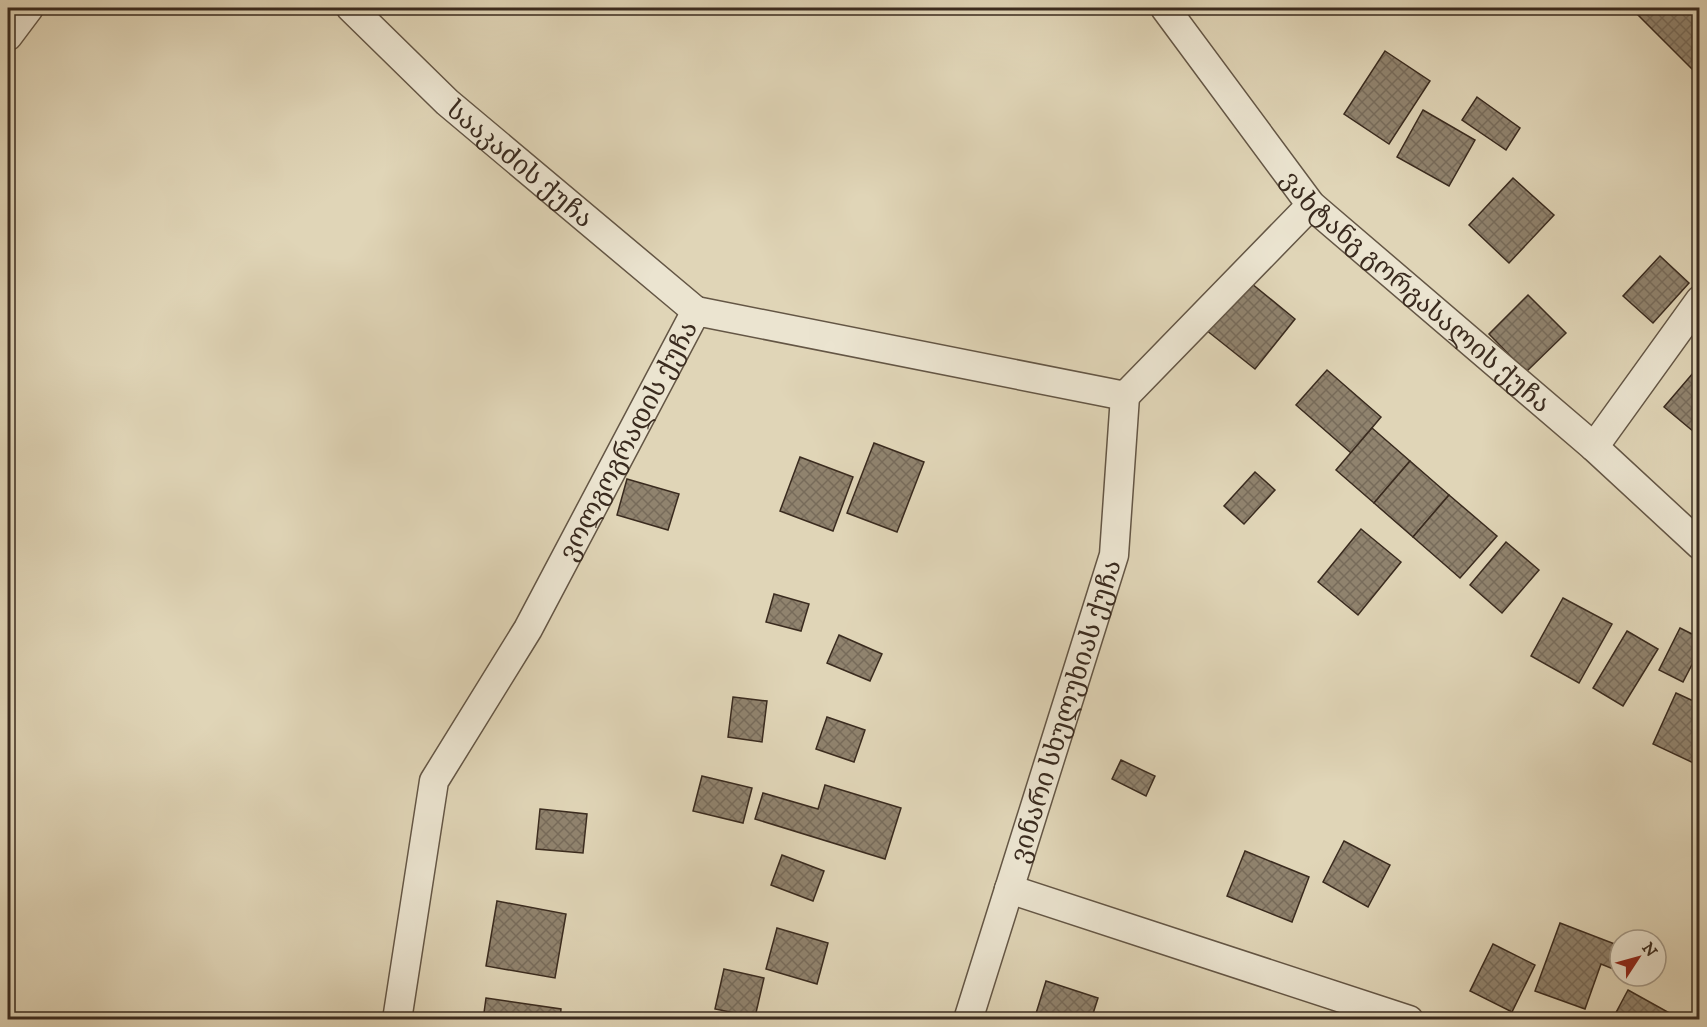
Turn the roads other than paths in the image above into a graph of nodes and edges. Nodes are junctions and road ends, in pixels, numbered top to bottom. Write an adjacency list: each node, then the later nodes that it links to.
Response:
1 (29, 8): 4 (street)
2 (351, 8): 7 (street, სააკაძის ქუჩა)
3 (1165, 8): 5 (street, ვახტანგ გორგასალის ქუჩა)
4 (8, 36)
5 (1311, 205): 8 (street); 9 (street, ვახტანგ გორგასალის ქუჩა)
6 (1700, 300): 9 (street)
7 (696, 311): 8 (street, ვოლგოგრადის ქუჩა); 12 (street, ვოლგოგრადის ქუჩა)
8 (1125, 396): 11 (street, ვინარი სხულუხიას ქუჩა)
9 (1594, 447): 10 (street, ვახტანგ გორგასალის ქუჩა)
10 (1700, 545)
11 (1009, 889): 13 (street, ვინარი სხულუხიას ქუჩა); 14 (street)
12 (397, 1020)
13 (968, 1020)
14 (1409, 1020)

